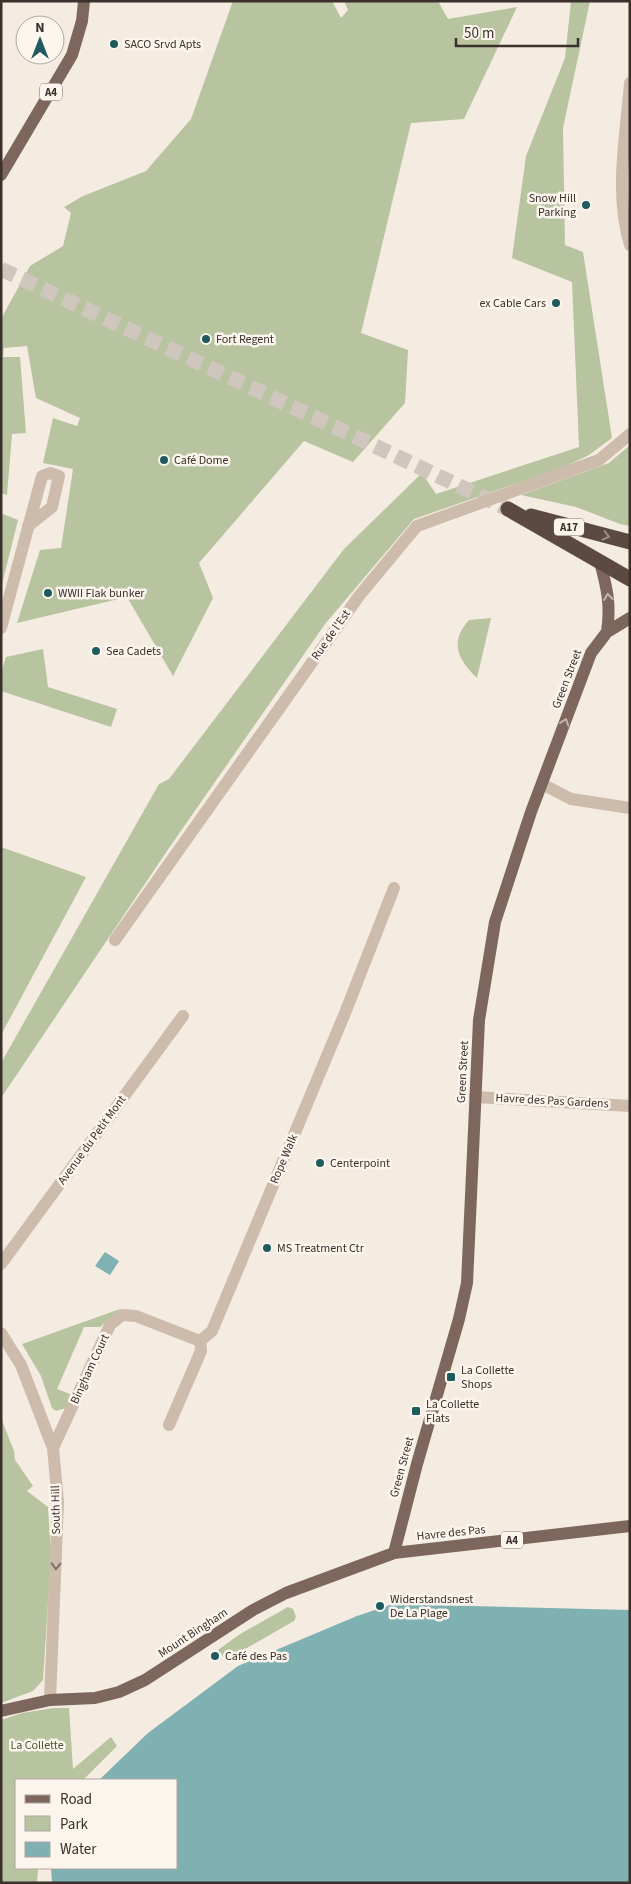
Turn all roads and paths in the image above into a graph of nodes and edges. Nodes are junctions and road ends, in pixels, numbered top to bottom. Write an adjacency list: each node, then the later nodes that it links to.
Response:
1 (84, 1): 3 (main road, A4)
2 (630, 83): 4 (street)
3 (1, 175)
4 (626, 190): 5 (street)
5 (630, 245)
6 (627, 437): 17 (street, Rue de l'Est)
7 (28, 526): 12 (street)
8 (630, 542): 9 (highway, A17, one-way to 8)
9 (600, 562): 10 (highway, A17); 13 (main road, one-way to 9)
10 (630, 579)
11 (630, 618): 13 (main road, Green Street)
12 (1, 628)
13 (607, 632): 14 (main road, Green Street, one-way to 13)
14 (542, 784): 15 (street); 19 (main road, Green Street)
15 (630, 808)
16 (394, 888): 23 (street, Rope Walk)
17 (115, 940)
18 (183, 1016): 21 (street, Avenue du Petit Mont)
19 (475, 1097): 20 (street, Havre des Pas Gardens); 27 (main road, Green Street)
20 (630, 1106)
21 (1, 1264)
22 (1, 1333): 25 (street, South Hill)
23 (200, 1340): 24 (street); 25 (street, Bingham Court)
24 (169, 1425)
25 (53, 1448): 28 (street, South Hill, one-way to 28)
26 (630, 1526): 27 (main road, Havre des Pas / A4)
27 (394, 1553): 28 (main road, Mount Bingham / A4)
28 (50, 1700): 29 (main road, Mount Bingham / A4)
29 (1, 1711)

